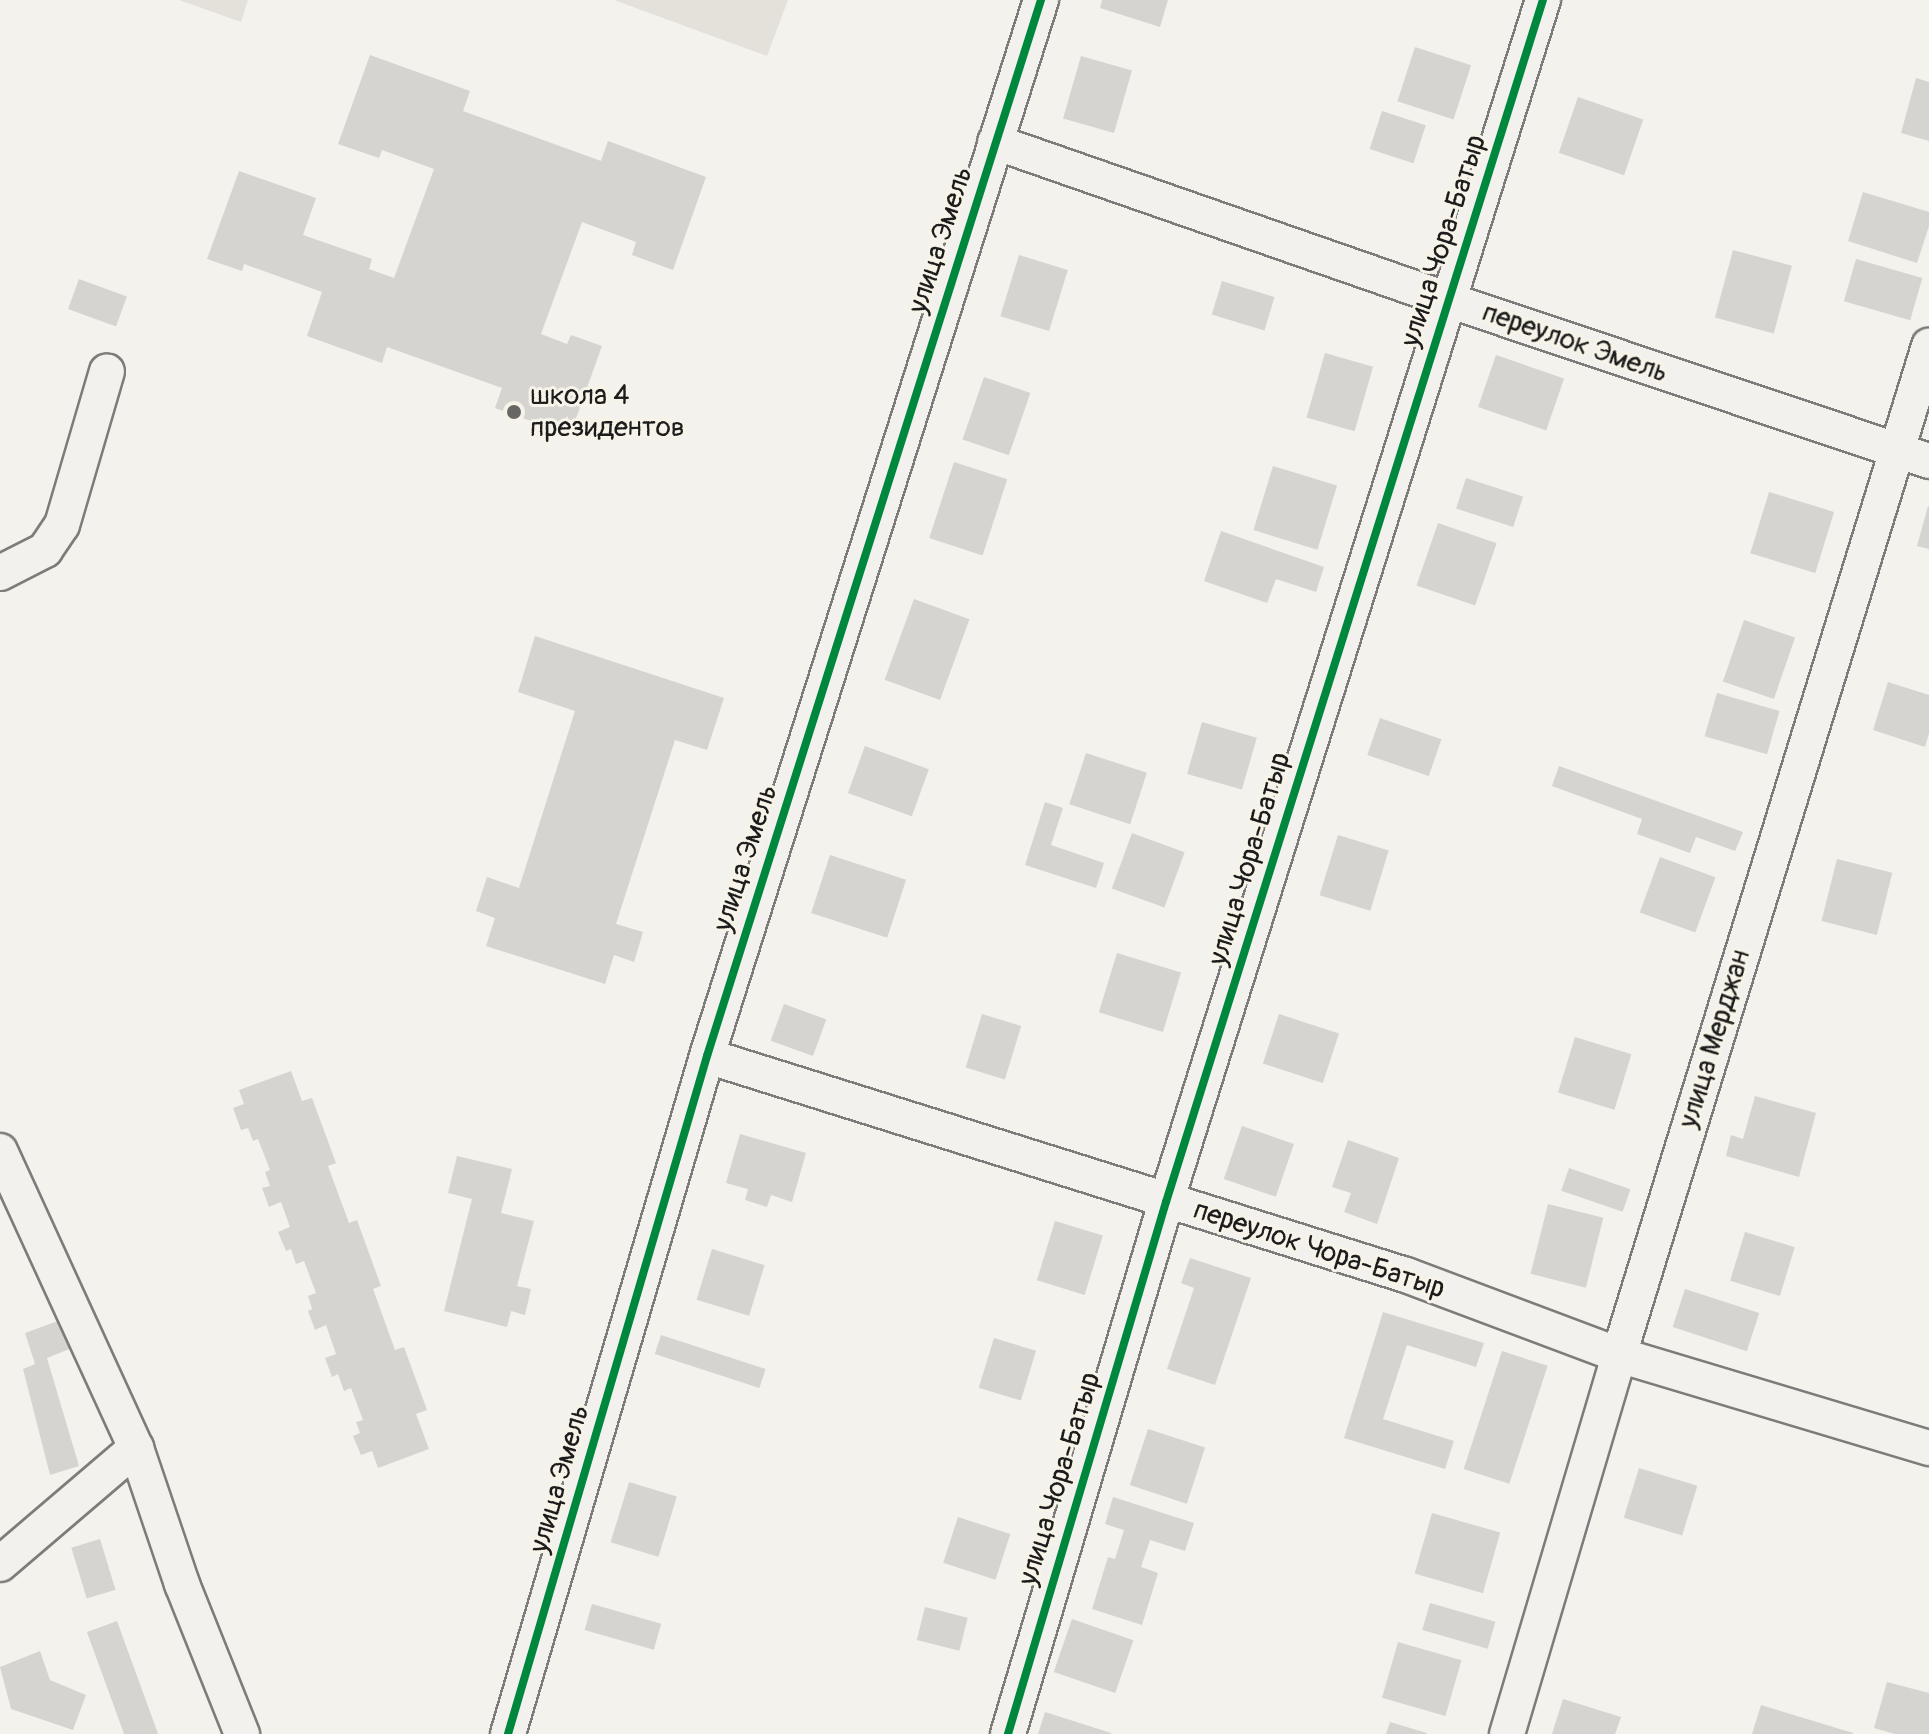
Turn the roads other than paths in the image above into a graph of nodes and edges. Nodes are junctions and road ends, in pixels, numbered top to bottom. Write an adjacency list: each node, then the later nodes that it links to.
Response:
1 (1041, 0): 3 (street, улица Эмель)
2 (1543, 0): 4 (street, улица Чора-Батыр)
3 (995, 142): 4 (street, переулок Эмель); 10 (street, улица Эмель)
4 (1448, 300): 7 (street, переулок Эмель); 12 (street, улица Чора-Батыр)
5 (1929, 346): 7 (street, улица Мерджан)
6 (107, 371): 9 (street)
7 (1895, 451): 8 (street, переулок Эмель); 13 (street, улица Мерджан)
8 (1929, 461)
9 (0, 573)
10 (707, 1056): 12 (street, переулок Чора-Батыр); 18 (street, улица Эмель)
11 (0, 1151): 14 (street)
12 (1166, 1202): 13 (street, переулок Чора-Батыр); 19 (street, улица Чора-Батыр)
13 (1619, 1355): 15 (street, переулок Чора-Батыр); 20 (street, улица Мерджан)
14 (136, 1448): 16 (street); 17 (street)
15 (1929, 1448)
16 (0, 1564)
17 (242, 1734)
18 (508, 1734)
19 (1008, 1734)
20 (1507, 1734)

